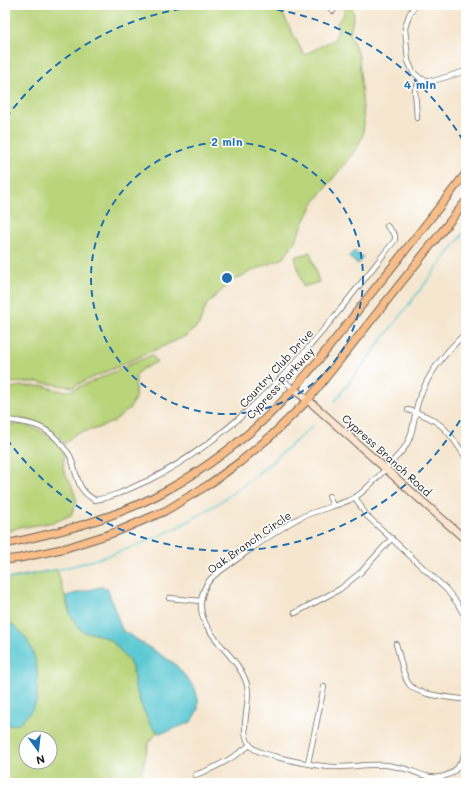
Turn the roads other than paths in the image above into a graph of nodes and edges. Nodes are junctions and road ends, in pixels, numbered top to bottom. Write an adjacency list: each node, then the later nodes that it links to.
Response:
1 (327, 5): 3 (street)
2 (415, 5): 5 (street)
3 (333, 11)
4 (466, 71): 5 (street)
5 (421, 79): 6 (street)
6 (417, 118)
7 (466, 173): 12 (main road, Cypress Parkway)
8 (466, 201): 13 (main road)
9 (387, 226): 11 (street, Country Club Drive)
10 (466, 333): 15 (street, Oak Branch Circle)
11 (281, 378): 12 (street); 16 (street, Country Club Drive)
12 (293, 389): 13 (street, Cypress Branch Road); 24 (main road, Cypress Parkway)
13 (308, 400): 18 (street, Cypress Branch Road); 25 (main road)
14 (408, 410): 15 (street)
15 (416, 412): 17 (street); 18 (street, Oak Branch Circle)
16 (5, 420)
17 (466, 458)
18 (386, 468): 20 (street, Oak Branch Circle); 23 (street, Cypress Branch Road)
19 (329, 496): 21 (street)
20 (355, 497): 21 (street, Oak Branch Circle); 22 (street)
21 (333, 506): 27 (street, Oak Branch Circle)
22 (392, 538): 28 (street); 29 (street)
23 (466, 540)
24 (5, 544)
25 (5, 560)
26 (169, 598): 27 (street)
27 (201, 601): 33 (street, Oak Branch Circle)
28 (295, 613)
29 (466, 618)
30 (396, 644): 32 (street)
31 (324, 687): 35 (street)
32 (466, 700)
33 (250, 745): 35 (street); 36 (street)
34 (466, 750): 35 (street)
35 (308, 763)
36 (195, 775)

